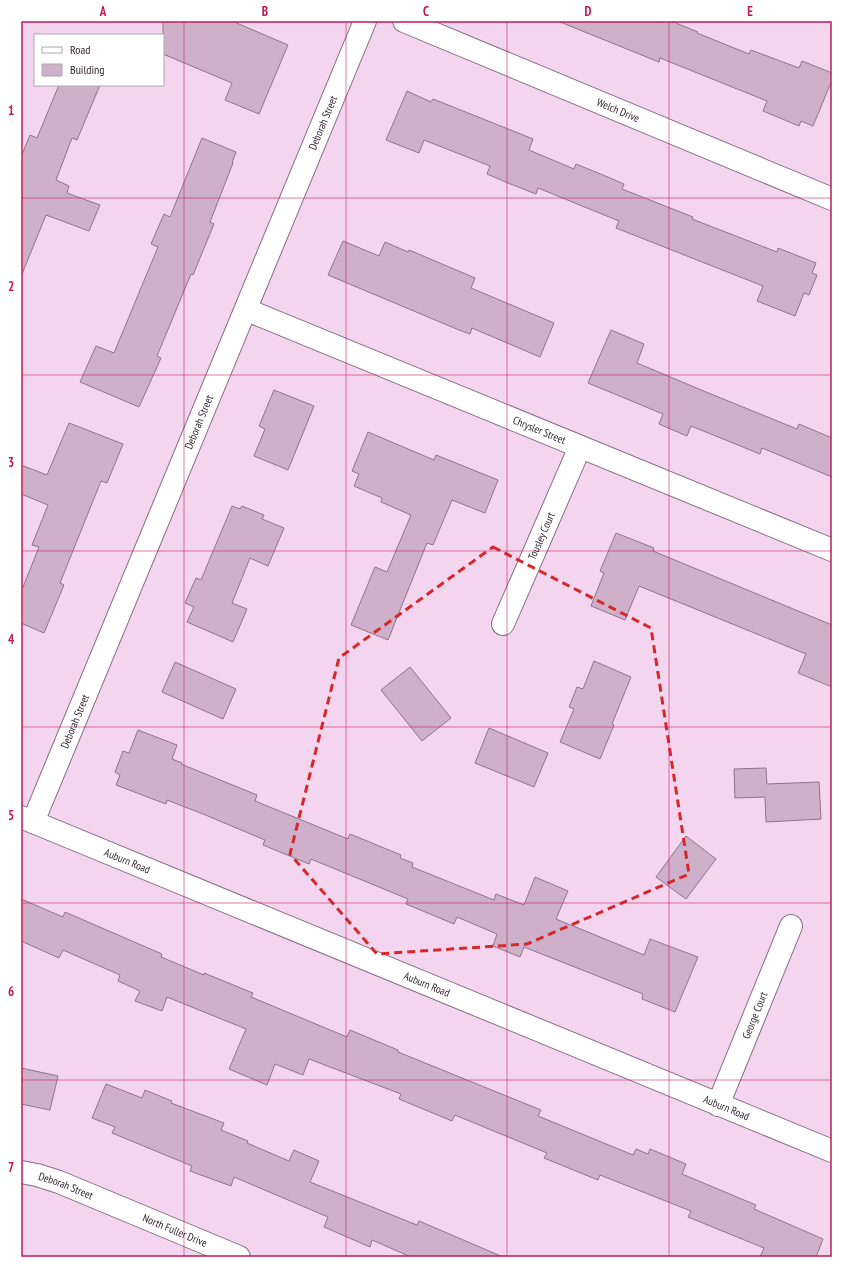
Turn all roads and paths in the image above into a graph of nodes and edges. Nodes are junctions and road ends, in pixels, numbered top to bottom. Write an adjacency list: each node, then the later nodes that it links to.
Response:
1 (365, 21): 4 (street, Deborah Street)
2 (404, 21): 3 (street, Welch Drive)
3 (832, 199)
4 (247, 310): 5 (street, Chrysler Street); 8 (street, Deborah Street)
5 (580, 447): 6 (street, Chrysler Street); 7 (street, Tousley Court)
6 (832, 550)
7 (503, 624)
8 (27, 820): 10 (street, Auburn Road)
9 (791, 926): 10 (street, George Court)
10 (718, 1105): 11 (street, Auburn Road)
11 (832, 1151)
12 (21, 1172): 13 (street, Deborah Street)
13 (110, 1203): 14 (street, North Fuller Drive)
14 (239, 1257)

